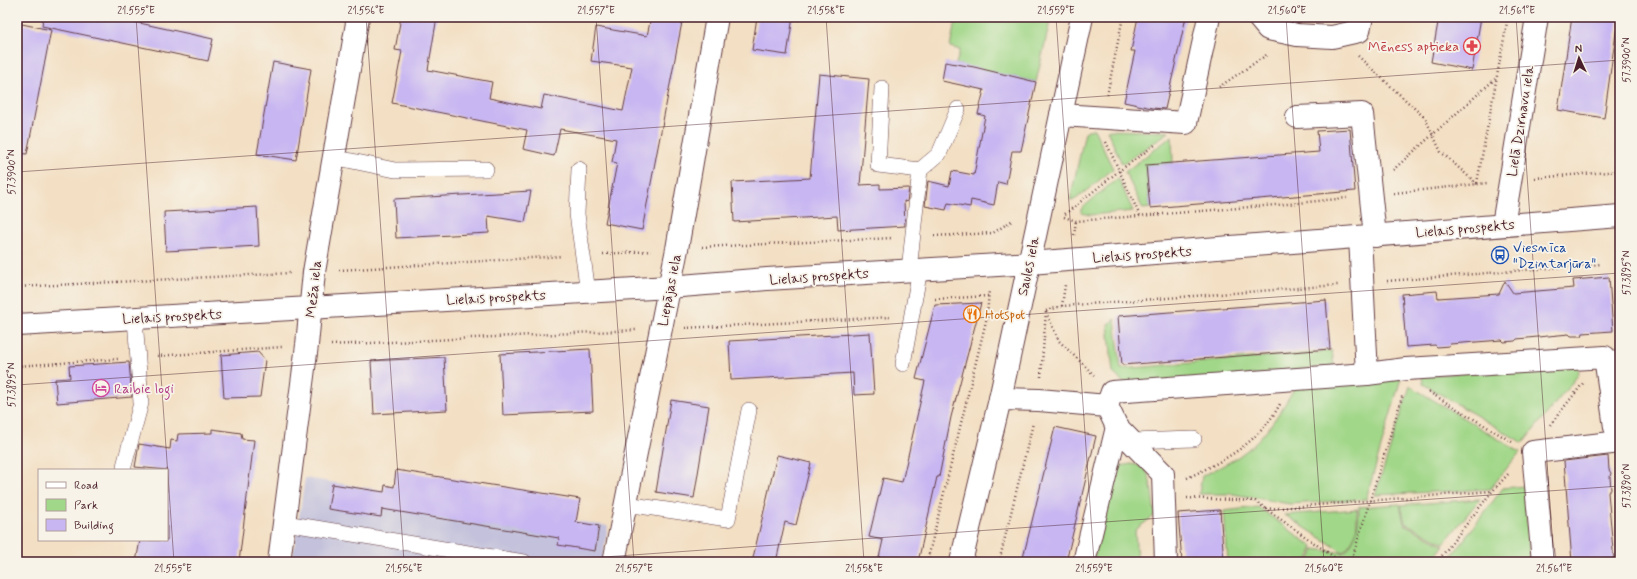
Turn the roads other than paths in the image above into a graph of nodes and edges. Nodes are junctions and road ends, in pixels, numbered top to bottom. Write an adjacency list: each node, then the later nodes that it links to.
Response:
1 (358, 17): 12 (street, Meža iela)
2 (717, 17): 21 (street, Liepājas iela)
3 (1082, 17): 10 (street, Saules iela)
4 (1209, 17): 10 (street)
5 (1258, 17): 6 (street)
6 (1362, 17)
7 (1537, 17): 17 (street, Lielā Dzirnavu iela)
8 (882, 88): 15 (lane)
9 (958, 109): 15 (lane)
10 (1061, 116): 19 (street, Saules iela)
11 (1297, 117): 18 (street)
12 (334, 157): 13 (lane); 23 (street, Meža iela)
13 (486, 169)
14 (579, 169): 22 (lane)
15 (920, 170): 20 (lane)
16 (1620, 216): 17 (street, Lielais prospekts)
17 (1503, 225): 18 (street, Lielais prospekts)
18 (1368, 236): 19 (street, Lielais prospekts); 27 (street)
19 (1030, 262): 20 (street, Lielais prospekts); 28 (street, Saules iela)
20 (914, 270): 21 (street, Lielais prospekts); 26 (lane)
21 (669, 287): 22 (street, Lielais prospekts); 35 (street, Liepājas iela)
22 (588, 292): 23 (street, Lielais prospekts)
23 (311, 308): 24 (street, Lielais prospekts); 36 (street, Meža iela)
24 (135, 318): 25 (street, Lielais prospekts); 34 (lane)
25 (17, 325)
26 (903, 364)
27 (1367, 374): 29 (street); 33 (street)
28 (1000, 399): 29 (street); 40 (street, Saules iela)
29 (1109, 399): 31 (street)
30 (749, 410): 35 (lane)
31 (1124, 434): 32 (lane); 41 (street); 42 (street)
32 (1194, 439)
33 (1620, 441): 43 (street)
34 (124, 466)
35 (626, 504): 39 (street, Liepājas iela)
36 (285, 523): 37 (street, Meža iela); 38 (lane)
37 (279, 562)
38 (524, 562)
39 (614, 562)
40 (960, 562)
41 (1084, 562)
42 (1166, 562)
43 (1543, 562)

